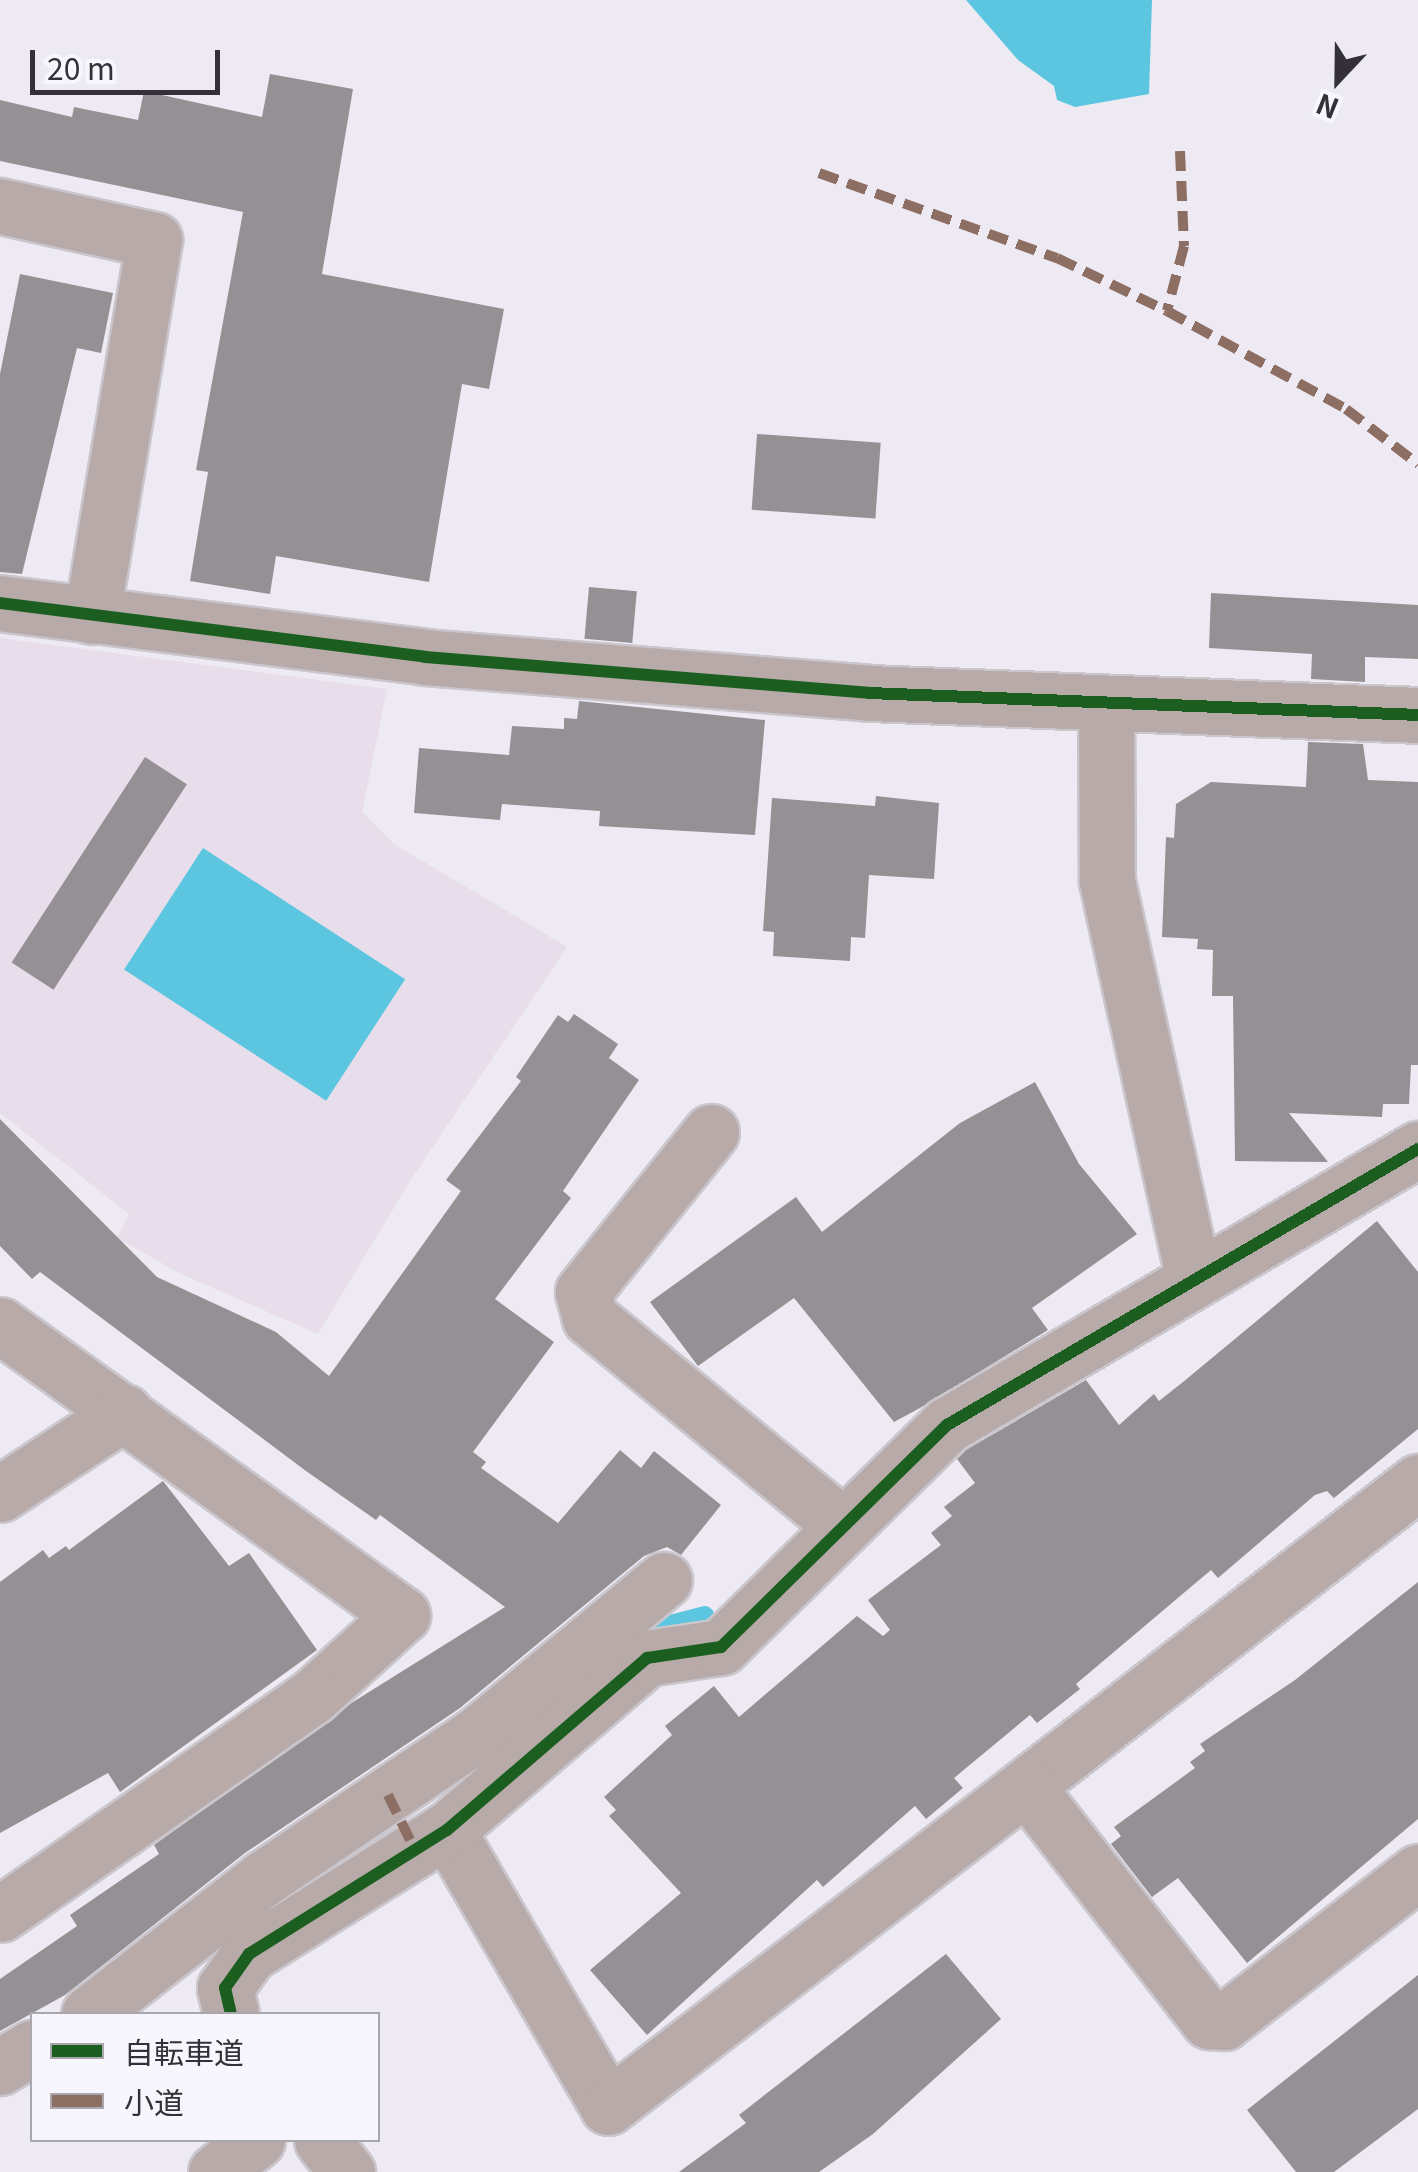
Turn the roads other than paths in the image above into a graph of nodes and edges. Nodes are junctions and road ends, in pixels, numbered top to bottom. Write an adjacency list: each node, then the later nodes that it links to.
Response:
1 (0, 206): 3 (street)
2 (0, 603): 3 (street)
3 (92, 616): 4 (street)
4 (1106, 703): 5 (street); 8 (street)
5 (1418, 715)
6 (711, 1132): 13 (street)
7 (1412, 1165): 8 (street)
8 (1193, 1276): 13 (street)
9 (0, 1326): 10 (street)
10 (124, 1412): 12 (street); 18 (street)
11 (1418, 1482): 15 (street)
12 (0, 1494)
13 (843, 1526): 16 (street)
14 (664, 1580): 19 (street)
15 (1026, 1786): 16 (street); 17 (street)
16 (447, 1830): 20 (street)
17 (1418, 1872)
18 (0, 1914)
19 (92, 2012)
20 (230, 2012)
21 (30, 2049): 22 (street)
22 (0, 2067)
23 (255, 2142): 25 (street)
24 (324, 2142): 26 (street)
25 (216, 2172)
26 (348, 2172)

